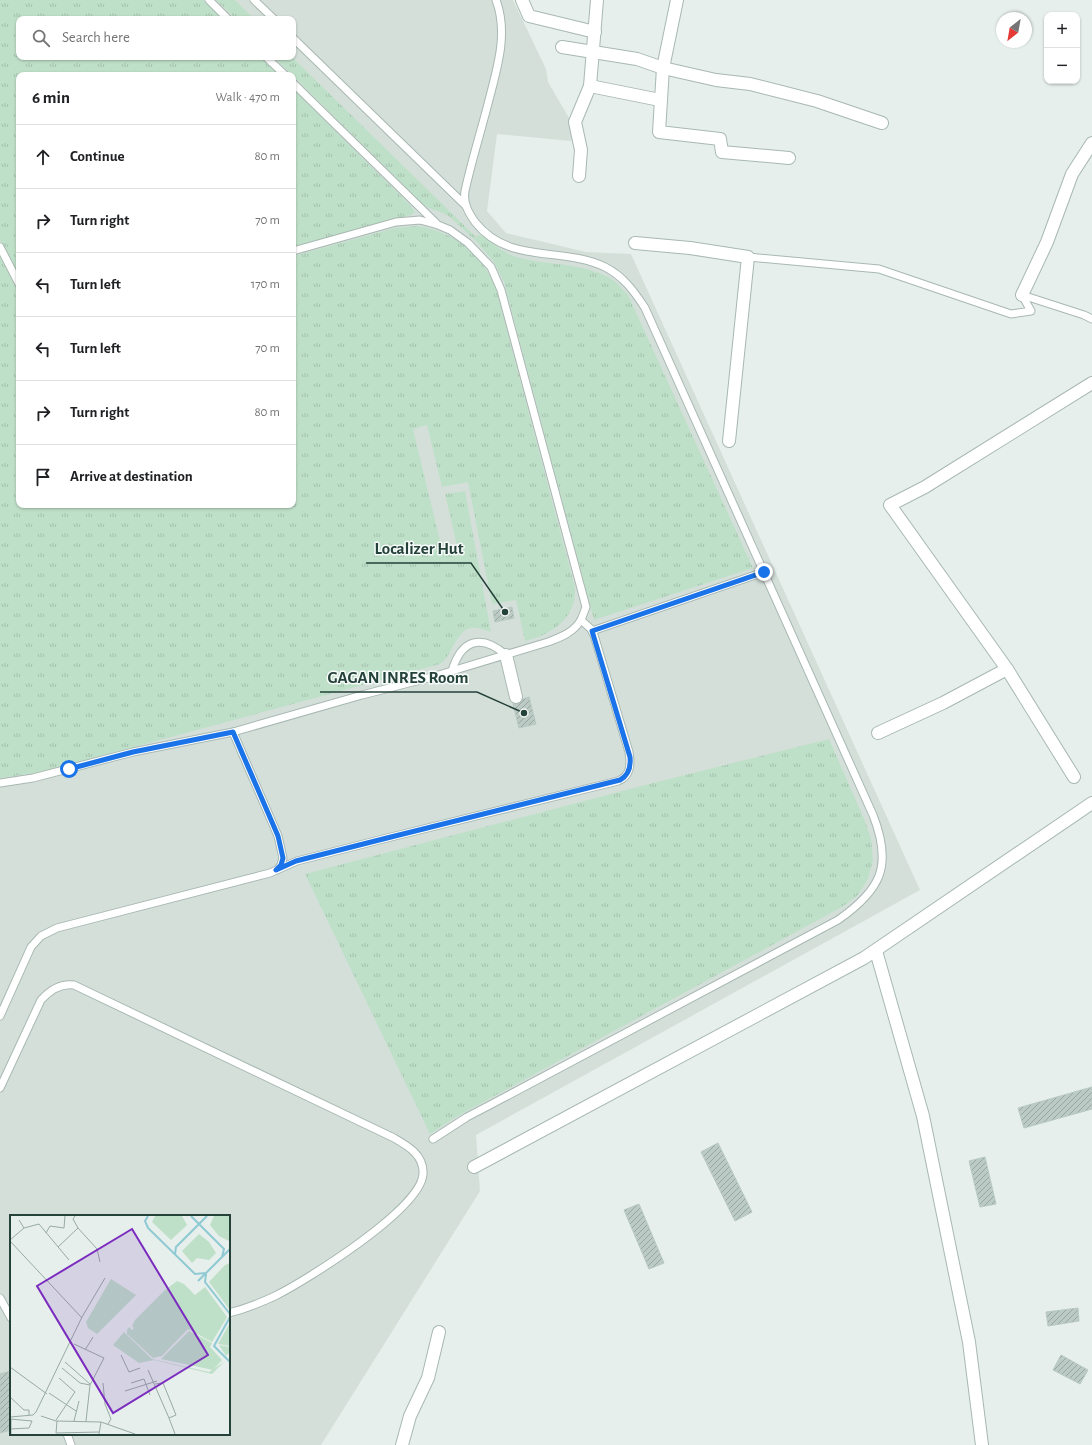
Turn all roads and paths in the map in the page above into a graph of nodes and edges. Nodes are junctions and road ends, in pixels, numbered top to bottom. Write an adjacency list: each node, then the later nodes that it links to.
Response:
1 (209, 0): 7 (lane)
2 (254, 0): 8 (lane)
3 (496, 0): 23 (lane)
4 (522, 0): 9 (street)
5 (597, 0): 9 (street)
6 (677, 0): 14 (street)
7 (225, 16)
8 (271, 16)
9 (595, 32): 12 (street)
10 (296, 41): 23 (lane)
11 (562, 46): 12 (street)
12 (593, 51): 14 (street); 17 (street)
13 (269, 60): 15 (lane)
14 (663, 68): 18 (street); 19 (street)
15 (282, 72)
16 (296, 86): 24 (lane)
17 (590, 86): 18 (street); 22 (street)
18 (660, 100): 21 (street)
19 (882, 123)
20 (1092, 143): 30 (street)
21 (790, 158)
22 (579, 176)
23 (466, 206): 34 (lane)
24 (437, 224): 27 (lane); 35 (lane)
25 (635, 243): 28 (street)
26 (0, 247): 29 (lane)
27 (296, 250)
28 (748, 257): 30 (lane); 33 (street)
29 (16, 278)
30 (1022, 295): 31 (lane)
31 (1092, 319)
32 (1092, 383): 38 (street)
33 (729, 441)
34 (764, 572): 36 (lane); 50 (lane)
35 (581, 620): 36 (lane); 37 (lane)
36 (592, 631): 46 (lane)
37 (506, 655): 39 (lane); 39 (lane); 40 (street)
38 (1008, 669): 42 (street); 43 (street)
39 (452, 671): 41 (lane)
40 (516, 697)
41 (233, 732): 44 (lane); 46 (lane)
42 (878, 733)
43 (1074, 777)
44 (0, 783)
45 (1092, 804): 47 (street)
46 (276, 870): 48 (lane)
47 (876, 951): 51 (street); 59 (street)
48 (0, 1016)
49 (0, 1088): 53 (lane)
50 (433, 1139)
51 (474, 1167)
52 (0, 1298): 54 (lane)
53 (230, 1313)
54 (10, 1316)
55 (439, 1332): 58 (street)
56 (67, 1435): 57 (lane)
57 (71, 1445)
58 (402, 1445)
59 (982, 1445)

